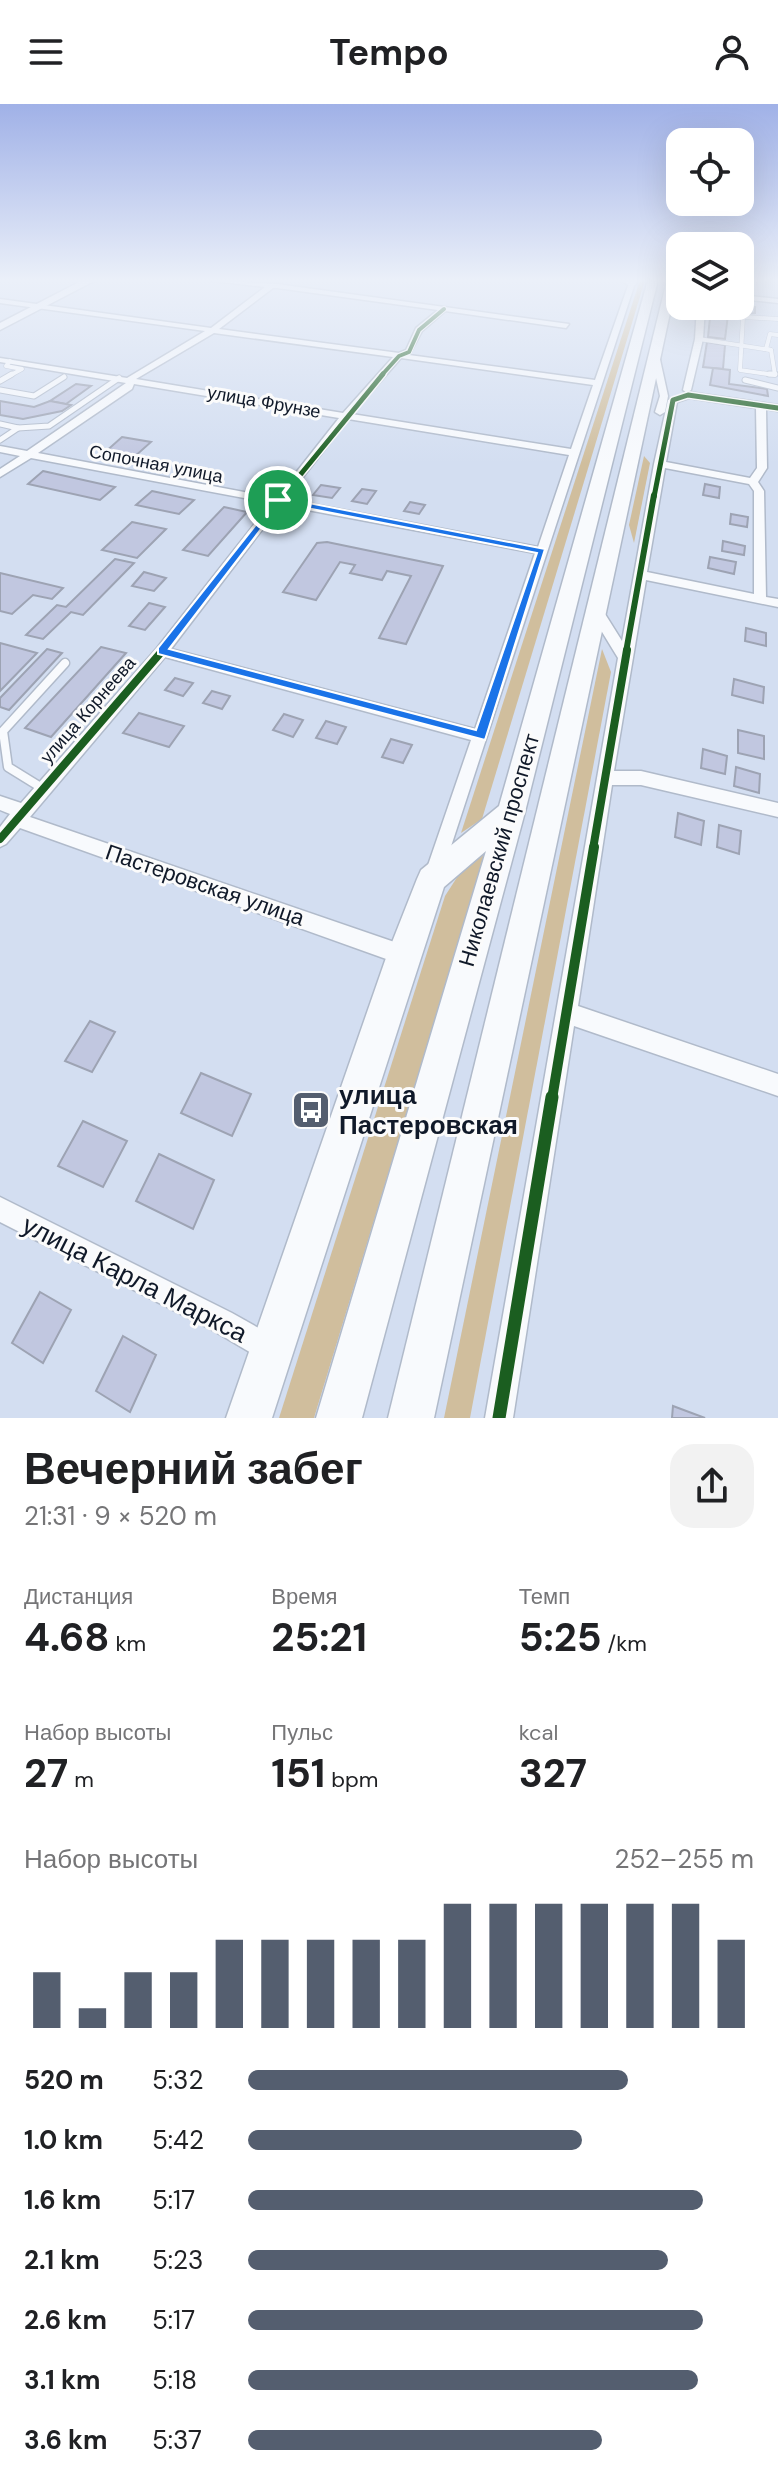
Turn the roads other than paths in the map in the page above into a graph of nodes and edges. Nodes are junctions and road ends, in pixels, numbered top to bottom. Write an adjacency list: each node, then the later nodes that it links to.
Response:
1 (194, 341): 18 (street)
2 (289, 341): 14 (street)
3 (414, 341): 14 (street, улица Корнеева)
4 (614, 341): 21 (street)
5 (622, 341): 51 (main road, Николаевский проспект)
6 (658, 341): 13 (main road, Николаевский проспект)
7 (698, 341): 24 (street)
8 (714, 341): 11 (lane)
9 (744, 341): 11 (lane)
10 (768, 341): 12 (lane)
11 (744, 346): 12 (lane); 12 (lane)
12 (766, 349)
13 (655, 355): 34 (street); 42 (main road, Николаевский проспект)
14 (399, 356): 21 (street); 27 (street, улица Корнеева)
15 (5, 360): 17 (street, улица Фрунзе); 20 (lane)
16 (64, 377): 23 (lane)
17 (119, 378): 18 (street, улица Фрунзе); 29 (lane)
18 (131, 379): 27 (street, улица Фрунзе); 33 (street)
19 (745, 380): 22 (lane)
20 (0, 381)
21 (598, 383): 32 (street)
22 (778, 388)
23 (0, 390)
24 (687, 390)
25 (761, 406): 26 (street); 34 (street); 36 (street)
26 (778, 408)
27 (345, 416): 32 (street, улица Фрунзе); 37 (street, улица Корнеева)
28 (0, 424): 29 (lane)
29 (18, 428): 30 (lane)
30 (0, 440)
31 (0, 449): 33 (street, Сопочная улица)
32 (576, 453): 38 (street)
33 (27, 454): 35 (street); 37 (street, Сопочная улица)
34 (659, 464): 36 (street); 39 (street)
35 (0, 474)
36 (753, 482): 40 (street)
37 (278, 500): 38 (street, Сопочная улица); 43 (street, улица Корнеева)
38 (542, 551): 46 (street)
39 (642, 575): 40 (street); 44 (street)
40 (760, 599): 41 (street)
41 (778, 603)
42 (595, 609): 44 (street); 62 (main road, Николаевский проспект)
43 (162, 651): 46 (street); 48 (street, улица Корнеева)
44 (625, 658): 47 (street)
45 (65, 663): 48 (lane)
46 (480, 736): 54 (street)
47 (605, 778): 50 (street); 56 (street)
48 (42, 788): 52 (street, улица Корнеева)
49 (0, 803): 52 (street, Пастеровская улица)
50 (778, 810)
51 (511, 812): 54 (main road); 61 (main road, Николаевский проспект)
52 (20, 815): 53 (street, улица Корнеева); 55 (street, Пастеровская улица)
53 (0, 839)
54 (432, 879): 55 (main road)
55 (403, 955): 59 (main road)
56 (566, 1013): 57 (street); 63 (street)
57 (778, 1085)
58 (0, 1209): 59 (street, улица Карла Маркса)
59 (270, 1350): 60 (main road)
60 (249, 1418)
61 (339, 1418)
62 (411, 1418)
63 (499, 1418)

